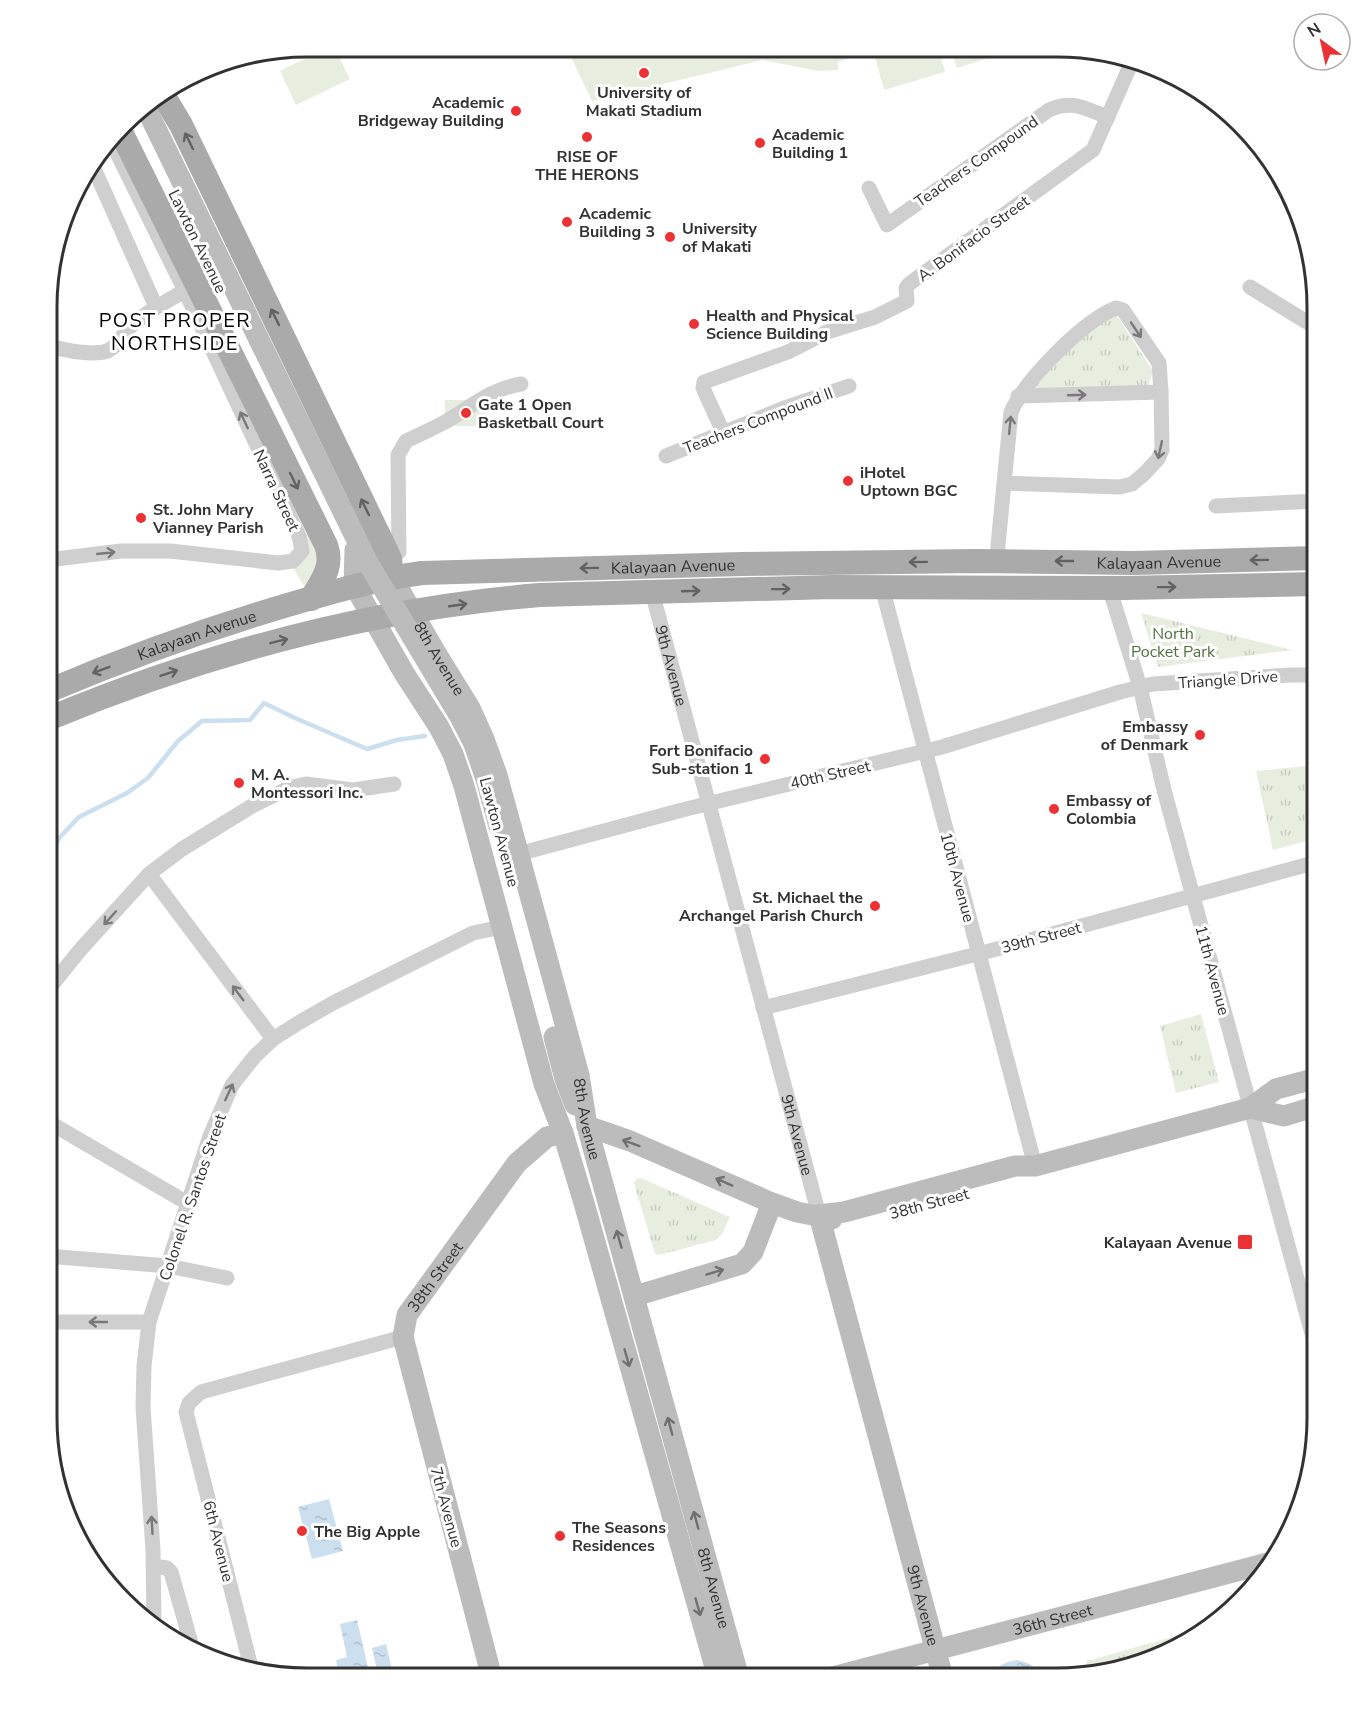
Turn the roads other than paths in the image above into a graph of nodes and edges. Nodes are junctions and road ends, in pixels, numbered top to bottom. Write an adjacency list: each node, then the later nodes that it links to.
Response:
1 (1129, 68): 5 (street, A. Bonifacio Street)
2 (166, 100): 31 (main road, one-way to 2)
3 (149, 114): 55 (main road, Lawton Avenue, bridge)
4 (145, 117): 27 (main road, Lawton Avenue)
5 (1108, 117): 12 (street, Teachers Compound); 22 (street, A. Bonifacio Street)
6 (141, 120): 55 (main road, Lawton Avenue)
7 (124, 137): 40 (main road, one-way to 40)
8 (114, 148): 9 (street, Narra Street)
9 (117, 156): 10 (street); 14 (street, Narra Street)
10 (106, 159)
11 (97, 172): 15 (street)
12 (869, 188)
13 (1250, 287): 16 (street)
14 (185, 291): 15 (street); 29 (street, Narra Street, one-way to 14)
15 (156, 306): 17 (street)
16 (1307, 322)
17 (57, 348)
18 (521, 384): 31 (street)
19 (849, 386): 22 (street, Teachers Compound II)
20 (1161, 392): 21 (street, one-way to 20); 21 (street, one-way to 20); 24 (street, one-way to 24)
21 (1018, 396): 24 (street, one-way to 21)
22 (723, 432): 23 (street, Teachers Compound II)
23 (666, 456)
24 (1004, 483): 30 (street)
25 (1307, 501): 26 (street)
26 (1216, 506)
27 (356, 550): 31 (main road, Lawton Avenue); 35 (main road, Lawton Avenue)
28 (1307, 558): 30 (main road, Kalayaan Avenue, one-way to 30)
29 (57, 559)
30 (998, 561): 32 (main road, Kalayaan Avenue, one-way to 32)
31 (391, 568): 33 (main road, Kalayaan Avenue); 35 (main road, Kalayaan Avenue); 42 (main road, 8th Avenue)
32 (539, 569): 33 (main road, Kalayaan Avenue); 39 (main road)
33 (501, 570): 41 (main road)
34 (1307, 584): 36 (main road, Kalayaan Avenue, one-way to 34)
35 (354, 585): 40 (main road, Kalayaan Avenue); 43 (main road, 8th Avenue)
36 (1109, 587): 37 (main road, Kalayaan Avenue); 49 (street, 11th Avenue)
37 (882, 588): 38 (main road, Kalayaan Avenue, one-way to 37); 52 (street, 10th Avenue)
38 (652, 592): 39 (main road, Kalayaan Avenue); 54 (street, 9th Avenue)
39 (540, 596): 41 (main road, Kalayaan Avenue)
40 (310, 598): 44 (main road, Kalayaan Avenue)
41 (505, 598): 42 (main road, Kalayaan Avenue, one-way to 41)
42 (411, 611): 43 (main road, Kalayaan Avenue); 45 (main road, 8th Avenue)
43 (372, 619): 46 (main road, Kalayaan Avenue, one-way to 43); 47 (main road, 8th Avenue)
44 (207, 630): 46 (main road); 50 (main road, Kalayaan Avenue, one-way to 50)
45 (436, 653): 47 (main road); 56 (main road, 8th Avenue)
46 (217, 658): 51 (main road, Kalayaan Avenue, one-way to 46)
47 (404, 673): 60 (main road, 8th Avenue)
48 (1307, 675): 49 (street, Triangle Drive)
49 (1140, 687): 52 (street, 40th Street); 59 (street, 11th Avenue)
50 (57, 688)
51 (57, 715)
52 (924, 751): 54 (street, 40th Street); 61 (street, 10th Avenue)
53 (394, 784): 58 (street)
54 (708, 804): 56 (street, 40th Street); 63 (street, 9th Avenue)
55 (494, 827): 68 (main road, Lawton Avenue); 70 (main road, Lawton Avenue)
56 (518, 854): 68 (main road, 8th Avenue)
57 (1307, 865): 59 (street, 39th Street)
58 (149, 874): 62 (street, one-way to 62); 64 (street, one-way to 58)
59 (1193, 896): 61 (street, 39th Street); 66 (street, 11th Avenue)
60 (502, 927): 64 (street, Colonel R. Santos Street); 70 (main road, 8th Avenue)
61 (979, 953): 63 (street, 39th Street); 71 (street, 10th Avenue)
62 (57, 979)
63 (763, 1008): 74 (street, 9th Avenue)
64 (273, 1039): 73 (street, Colonel R. Santos Street, one-way to 64)
65 (1307, 1081): 66 (main road, 38th Street)
66 (1250, 1108): 67 (main road, 38th Street); 71 (main road, 38th Street); 79 (street, 11th Avenue)
67 (1307, 1110)
68 (587, 1126): 72 (main road, 38th Street, one-way to 68); 78 (main road, 8th Avenue, one-way to 68)
69 (57, 1127): 73 (street)
70 (563, 1133): 82 (main road, 38th Street); 90 (main road, 8th Avenue, one-way to 90)
71 (1035, 1166): 74 (main road, 38th Street)
72 (772, 1203): 74 (main road, 38th Street); 78 (main road, one-way to 72)
73 (189, 1204): 76 (street, Colonel R. Santos Street)
74 (819, 1215): 87 (main road, 9th Avenue)
75 (57, 1257): 76 (street)
76 (168, 1266): 77 (street); 81 (street, Colonel R. Santos Street)
77 (227, 1278)
78 (635, 1296): 91 (main road, 8th Avenue, one-way to 78)
79 (1307, 1316)
80 (57, 1322): 81 (street, one-way to 80)
81 (149, 1322): 84 (street, Colonel R. Santos Street, one-way to 81)
82 (403, 1337): 88 (street, 6th Avenue); 89 (main road, 7th Avenue)
83 (1260, 1564): 87 (main road, 36th Street)
84 (153, 1566): 85 (street, Colonel R. Santos Street); 86 (street)
85 (154, 1615)
86 (190, 1639)
87 (935, 1650): 92 (main road, 36th Street); 93 (main road, 9th Avenue)
88 (249, 1661)
89 (489, 1668)
90 (715, 1668)
91 (736, 1668)
92 (867, 1668)
93 (940, 1668)

